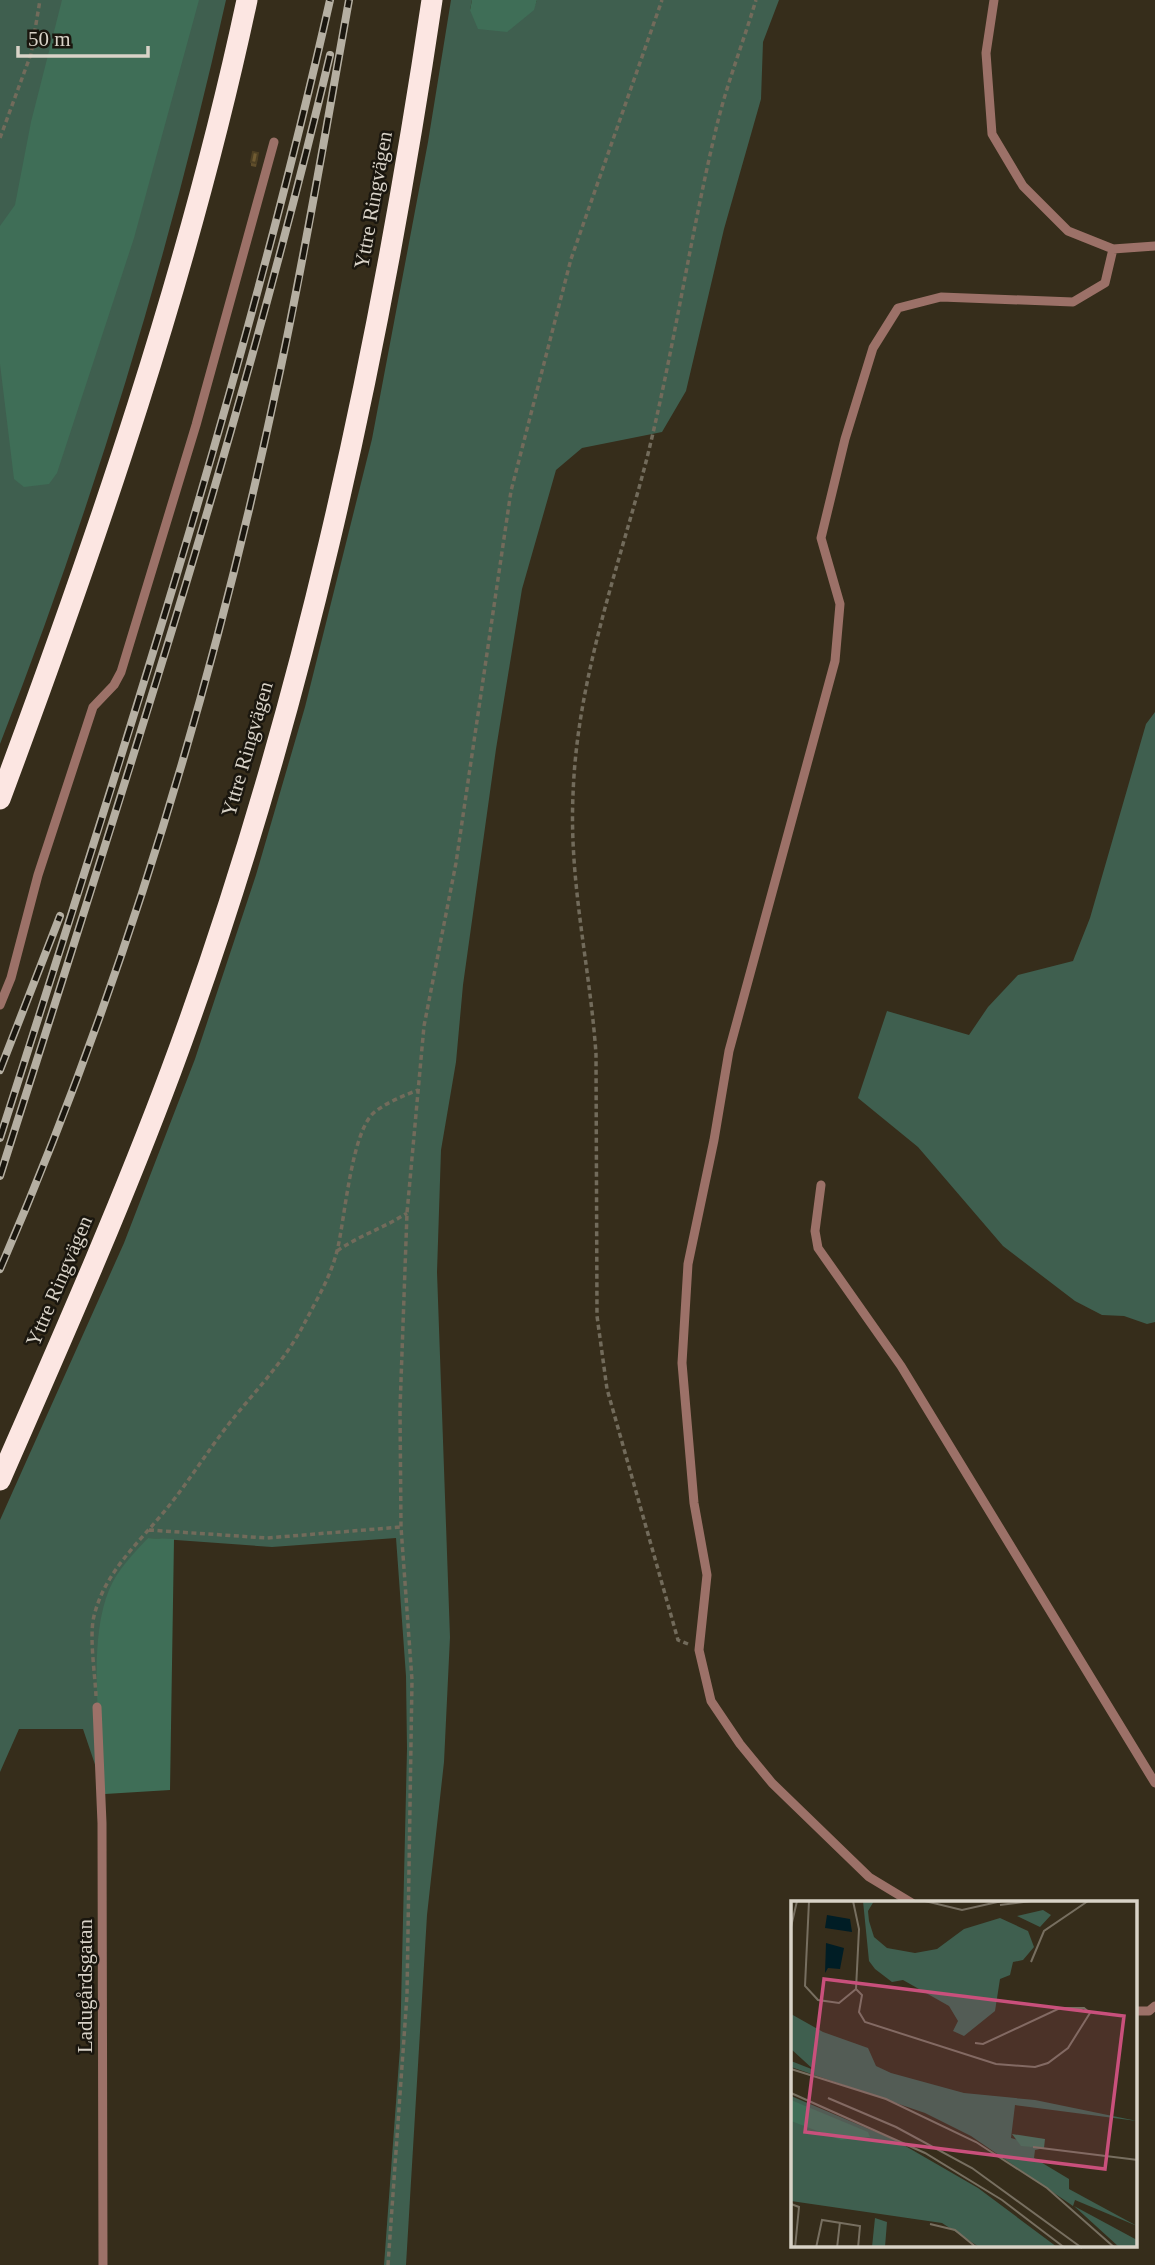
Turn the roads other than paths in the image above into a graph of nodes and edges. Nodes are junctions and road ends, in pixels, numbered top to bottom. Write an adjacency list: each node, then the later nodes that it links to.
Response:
1 (247, 0): 7 (highway)
2 (432, 0): 10 (highway, Yttre Ringvägen)
3 (994, 0): 6 (lane)
4 (274, 142): 8 (lane)
5 (1155, 246): 6 (lane)
6 (1113, 249): 13 (lane)
7 (0, 799)
8 (0, 1006)
9 (821, 1185): 12 (lane)
10 (0, 1480)
11 (97, 1707): 16 (lane, Ladugårdsgatan)
12 (1155, 1783)
13 (909, 1901)
14 (1155, 2006): 15 (lane)
15 (1138, 2011)
16 (103, 2265)

